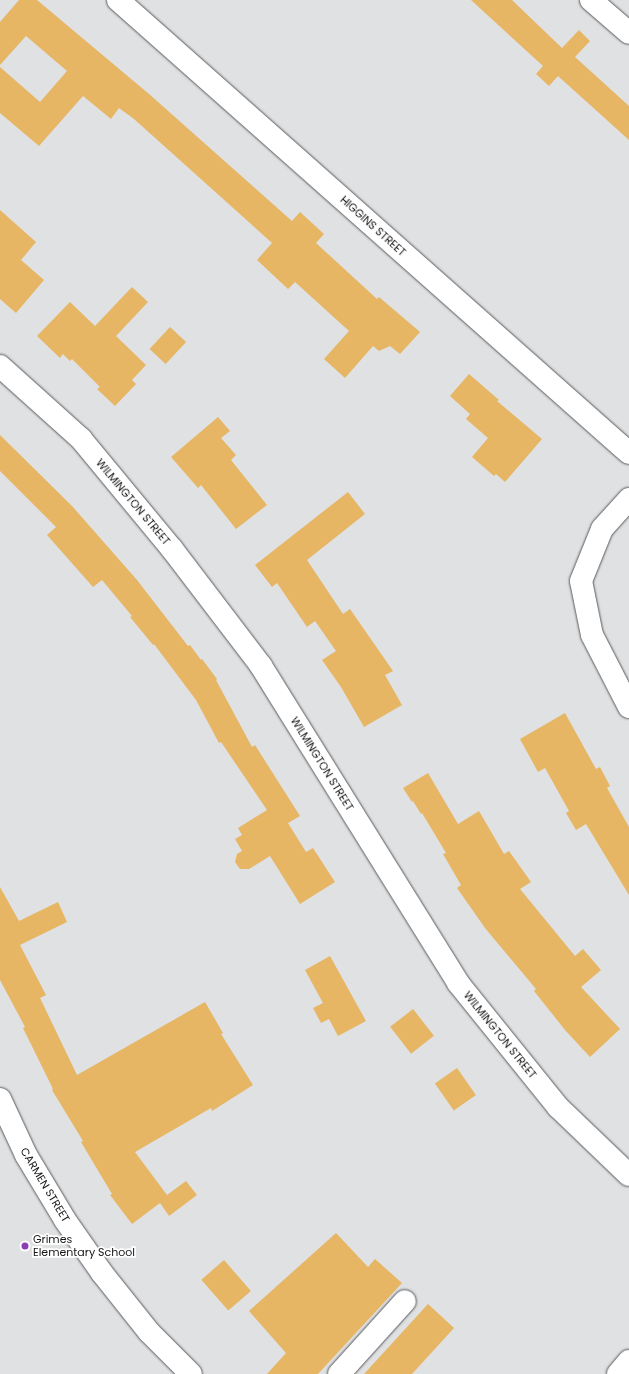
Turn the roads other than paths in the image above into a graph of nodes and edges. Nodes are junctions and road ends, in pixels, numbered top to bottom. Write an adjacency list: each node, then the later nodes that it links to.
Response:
1 (118, 0): 5 (street, HIGGINS STREET)
2 (591, 0): 3 (street)
3 (629, 33)
4 (0, 366): 9 (street, WILMINGTON STREET)
5 (629, 453)
6 (629, 499): 7 (street)
7 (629, 707)
8 (0, 1100): 12 (street, CARMEN STREET)
9 (629, 1175)
10 (405, 1301): 13 (street)
11 (629, 1361): 14 (street)
12 (191, 1374)
13 (339, 1374)
14 (618, 1374)

